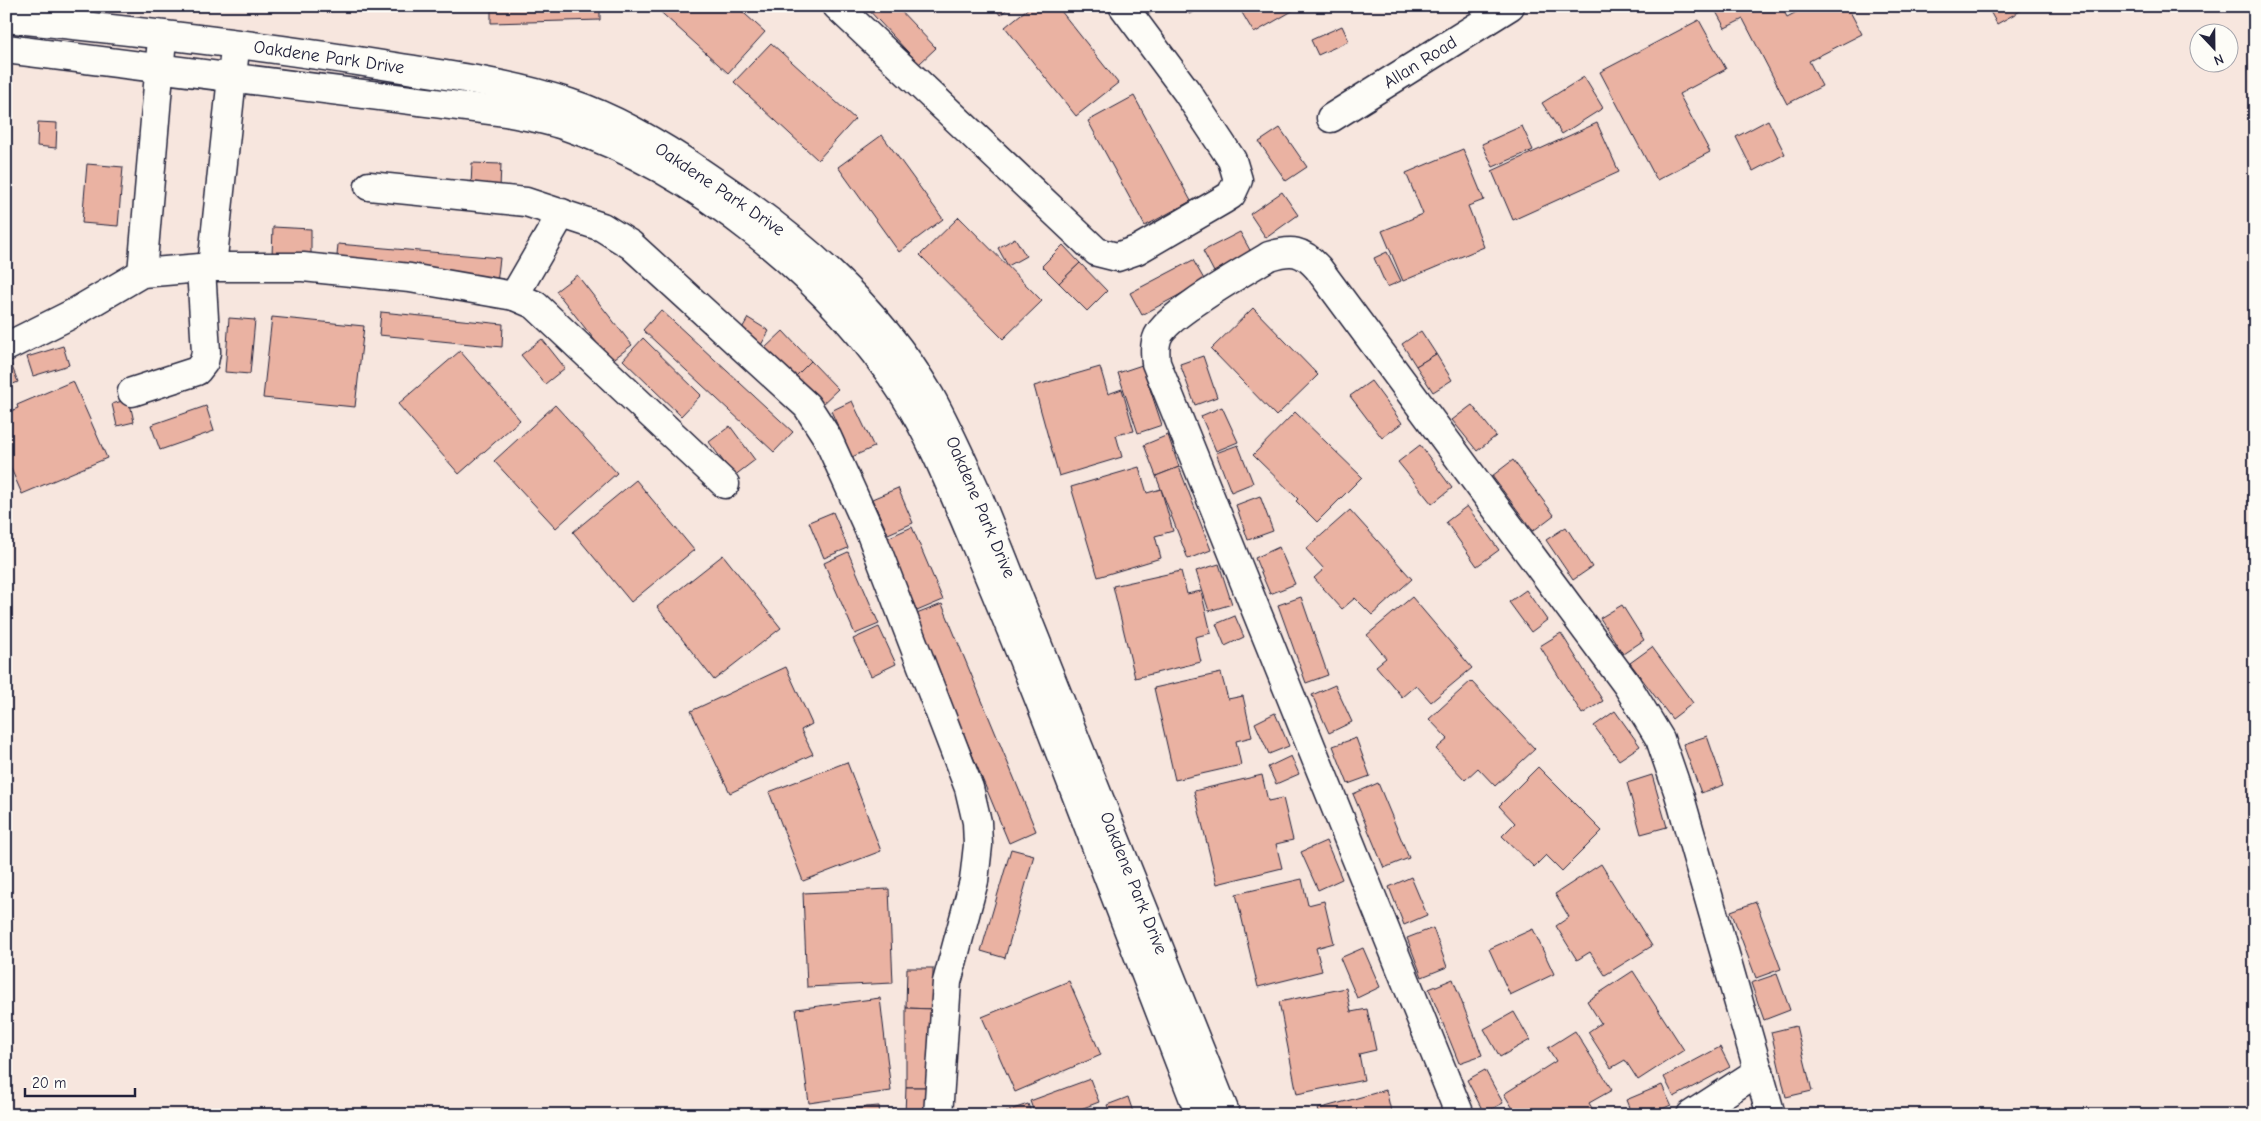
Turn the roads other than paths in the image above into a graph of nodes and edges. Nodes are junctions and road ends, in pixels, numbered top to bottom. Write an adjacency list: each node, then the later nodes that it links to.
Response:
1 (837, 6): 2 (street)
2 (1123, 6)
3 (1510, 6): 10 (street, Allan Road)
4 (6, 18): 5 (street, Oakdene Park Drive)
5 (163, 33): 6 (street, Oakdene Park Drive); 8 (street)
6 (235, 44): 9 (street); 22 (street, Oakdene Park Drive)
7 (6, 49): 8 (street, Oakdene Park Drive)
8 (160, 67): 9 (street, Oakdene Park Drive); 14 (street)
9 (232, 76): 13 (street); 21 (street, Oakdene Park Drive)
10 (1331, 118)
11 (369, 186): 12 (street)
12 (562, 213): 15 (street); 20 (street)
13 (206, 267): 14 (street); 15 (street); 17 (street)
14 (142, 273): 16 (street)
15 (514, 296): 18 (street)
16 (6, 347)
17 (132, 392)
18 (725, 484)
19 (1759, 1071): 23 (street); 24 (street); 25 (street)
20 (938, 1115)
21 (1200, 1115)
22 (1226, 1115)
23 (1460, 1115)
24 (1691, 1115)
25 (1771, 1115)

